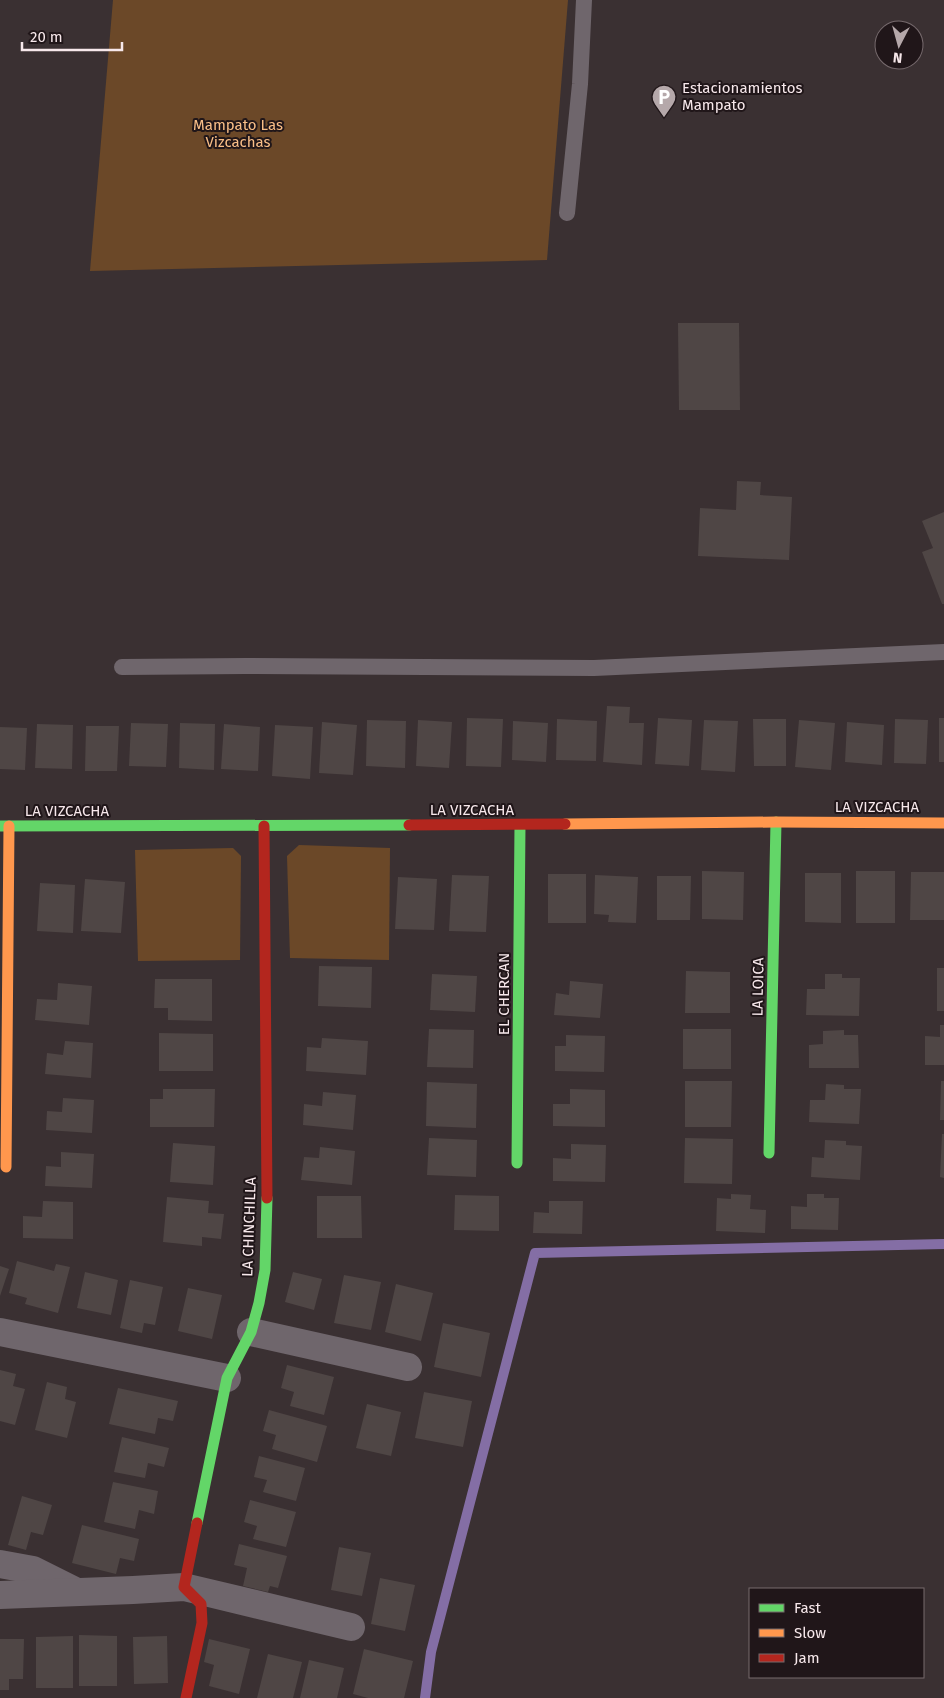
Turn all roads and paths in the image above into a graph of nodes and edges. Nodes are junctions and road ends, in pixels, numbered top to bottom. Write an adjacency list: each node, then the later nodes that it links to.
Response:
1 (584, 0): 2 (lane)
2 (567, 213)
3 (944, 652): 4 (lane)
4 (122, 667)
5 (776, 822): 6 (street, LA VIZCACHA); 7 (street, LA VIZCACHA); 10 (street, LA LOICA)
6 (944, 823)
7 (520, 825): 9 (street, LA VIZCACHA); 11 (street, EL CHERCAN)
8 (5, 826): 9 (street, LA VIZCACHA); 12 (street)
9 (264, 826): 14 (street, LA CHINCHILLA)
10 (769, 1153)
11 (517, 1163)
12 (6, 1167)
13 (0, 1332): 16 (street)
14 (251, 1332): 15 (street); 16 (street, LA CHINCHILLA)
15 (408, 1367)
16 (227, 1378): 18 (street, LA CHINCHILLA)
17 (0, 1564): 19 (street)
18 (184, 1587): 19 (street); 21 (street); 22 (street)
19 (76, 1592): 20 (street)
20 (0, 1595)
21 (351, 1627)
22 (186, 1698)

